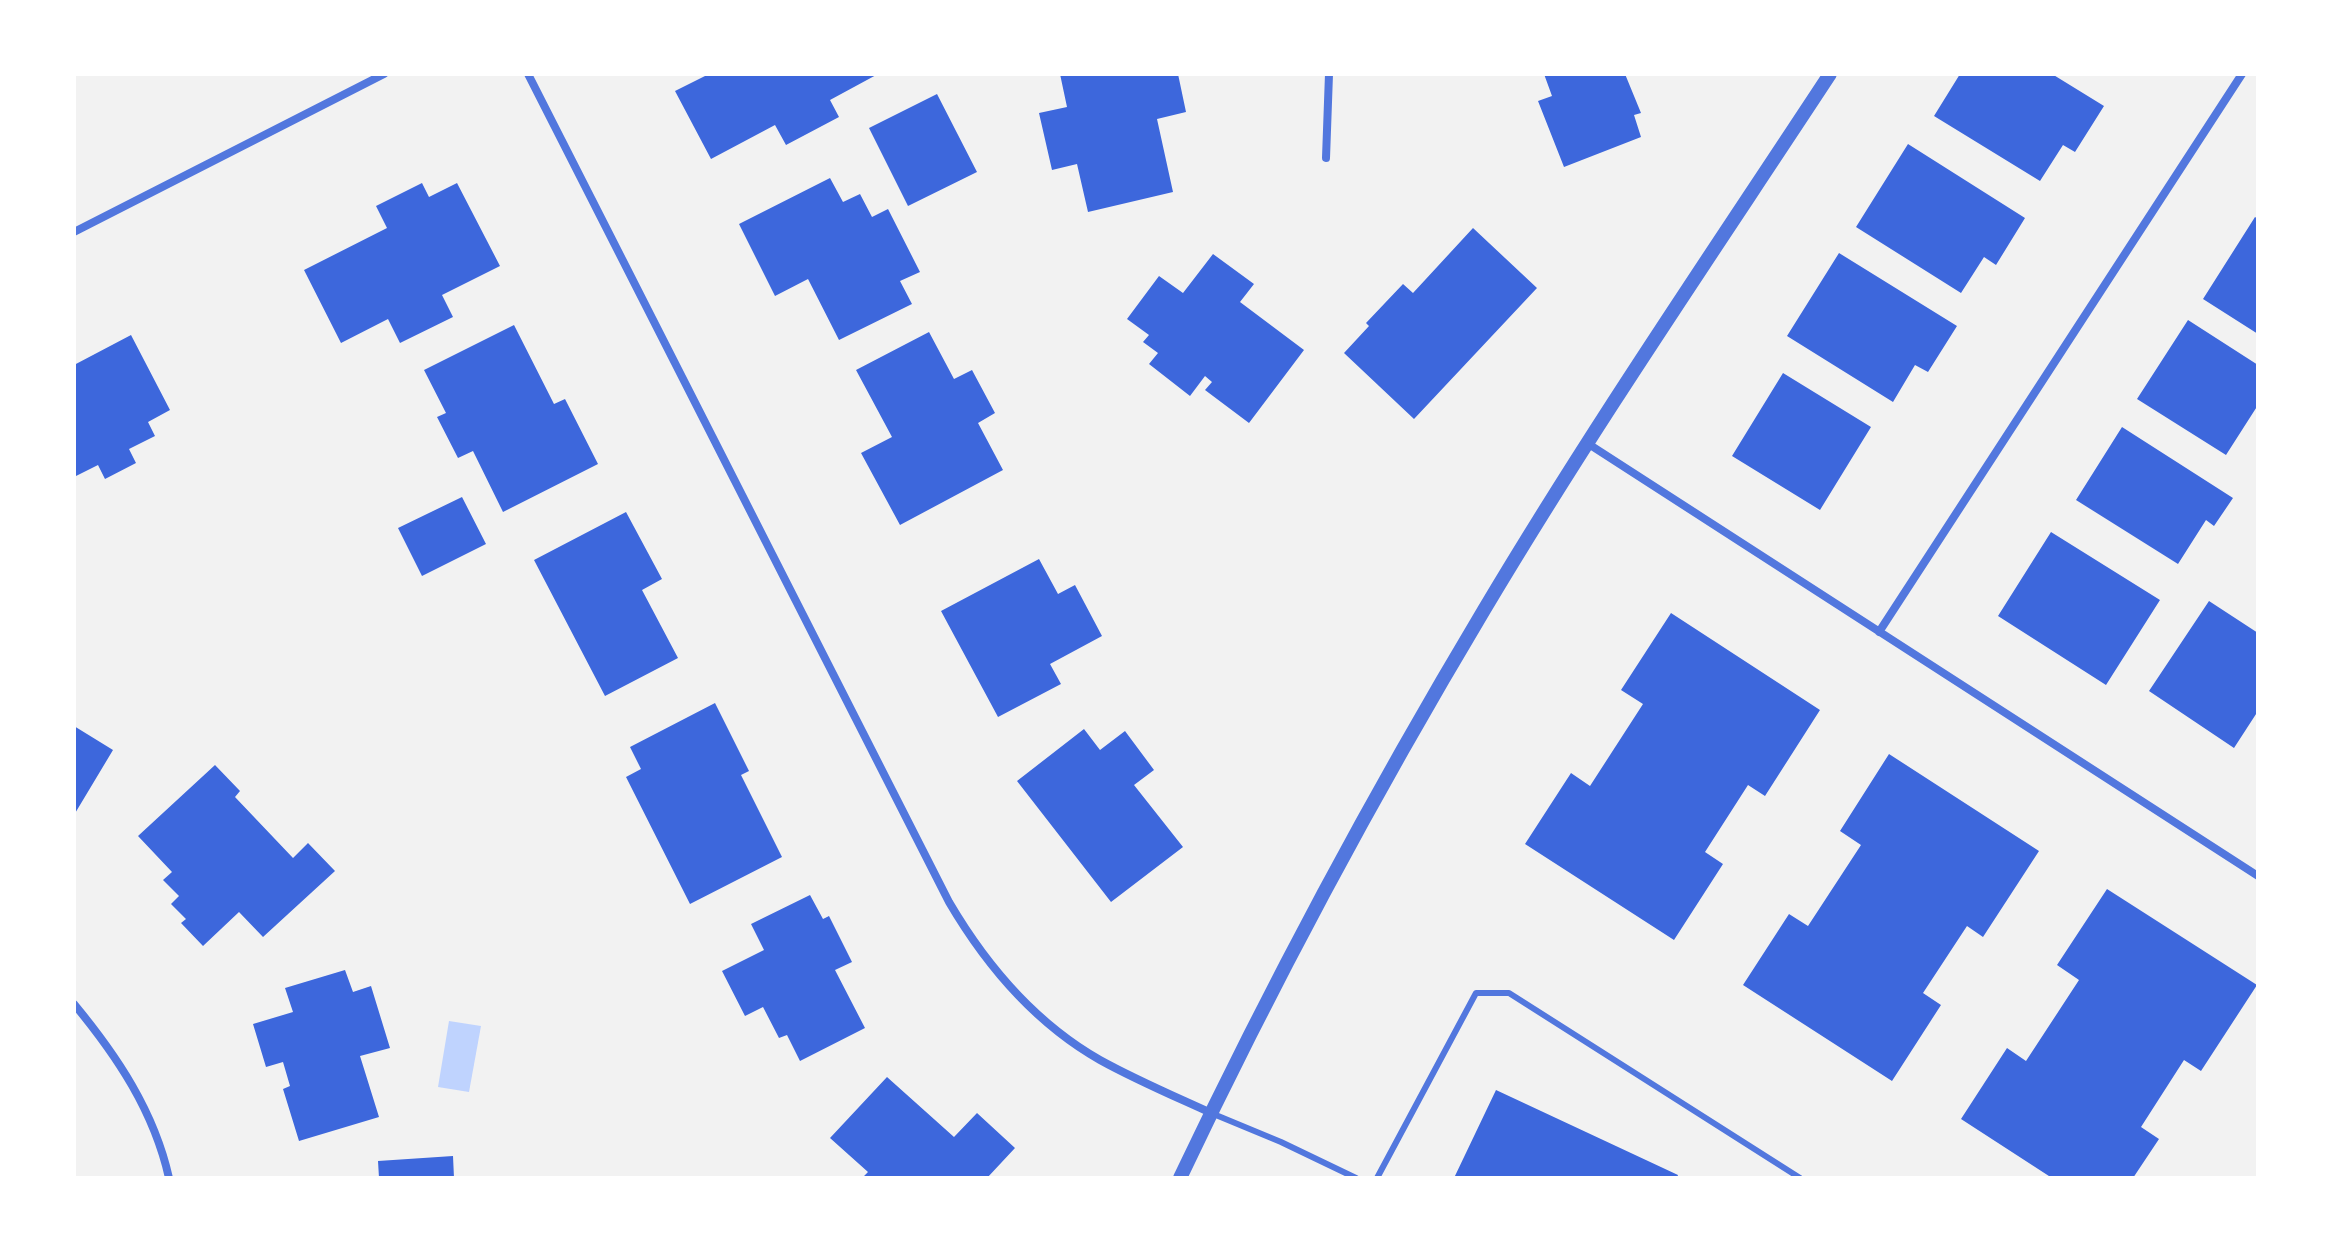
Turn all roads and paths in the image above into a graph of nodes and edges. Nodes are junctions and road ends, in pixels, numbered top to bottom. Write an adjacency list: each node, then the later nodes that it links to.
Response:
1 (384, 74): 7 (street)
2 (528, 74): 12 (street)
3 (1329, 74): 6 (street)
4 (1830, 74): 8 (street)
5 (2242, 74): 9 (street)
6 (1326, 158)
7 (74, 232)
8 (1587, 443): 9 (street); 12 (street)
9 (1879, 632): 10 (street)
10 (2258, 876)
11 (74, 1004): 13 (street)
12 (1211, 1113): 14 (street); 15 (lane)
13 (169, 1178)
14 (1180, 1178)
15 (1356, 1178)
16 (1377, 1178): 17 (lane)
17 (1800, 1178)

